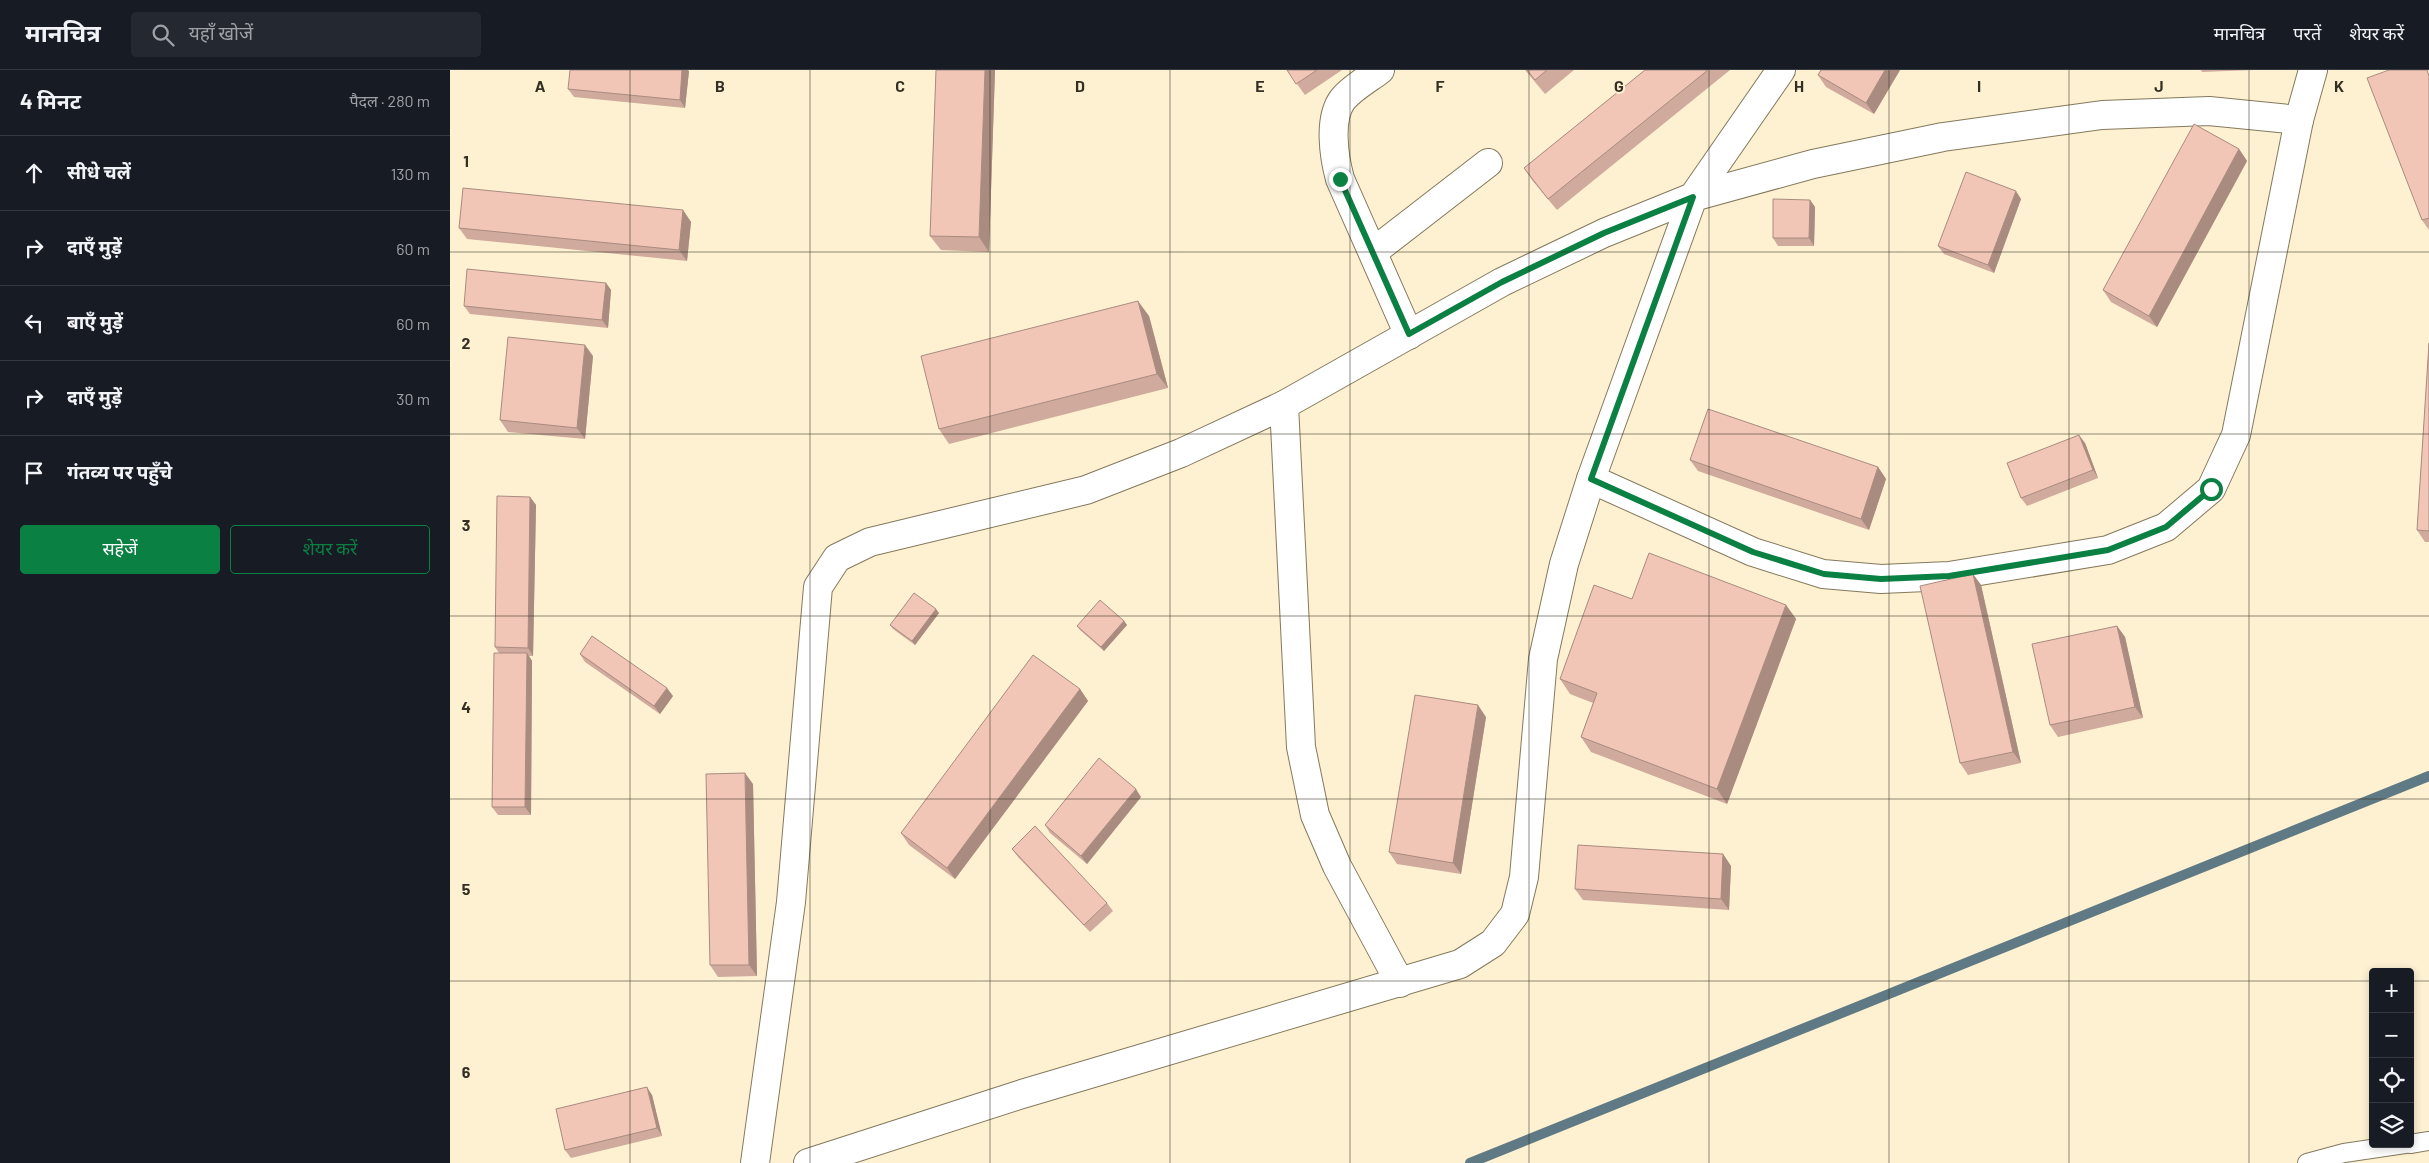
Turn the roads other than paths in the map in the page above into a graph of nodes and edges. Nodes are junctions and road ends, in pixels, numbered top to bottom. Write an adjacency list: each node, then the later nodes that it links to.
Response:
1 (1380, 70): 7 (street)
2 (1781, 70): 6 (street)
3 (2312, 70): 4 (street)
4 (2299, 120): 6 (street); 10 (street)
5 (1488, 163): 7 (street)
6 (1693, 197): 8 (street); 10 (street)
7 (1372, 252): 8 (street)
8 (1409, 334): 9 (street)
9 (1284, 405): 11 (street); 15 (street)
10 (1591, 479): 11 (street)
11 (1400, 983): 16 (street)
12 (2429, 1141): 13 (lane)
13 (2414, 1143)
14 (2378, 1148): 17 (lane)
15 (755, 1163)
16 (808, 1163)
17 (2307, 1163)

